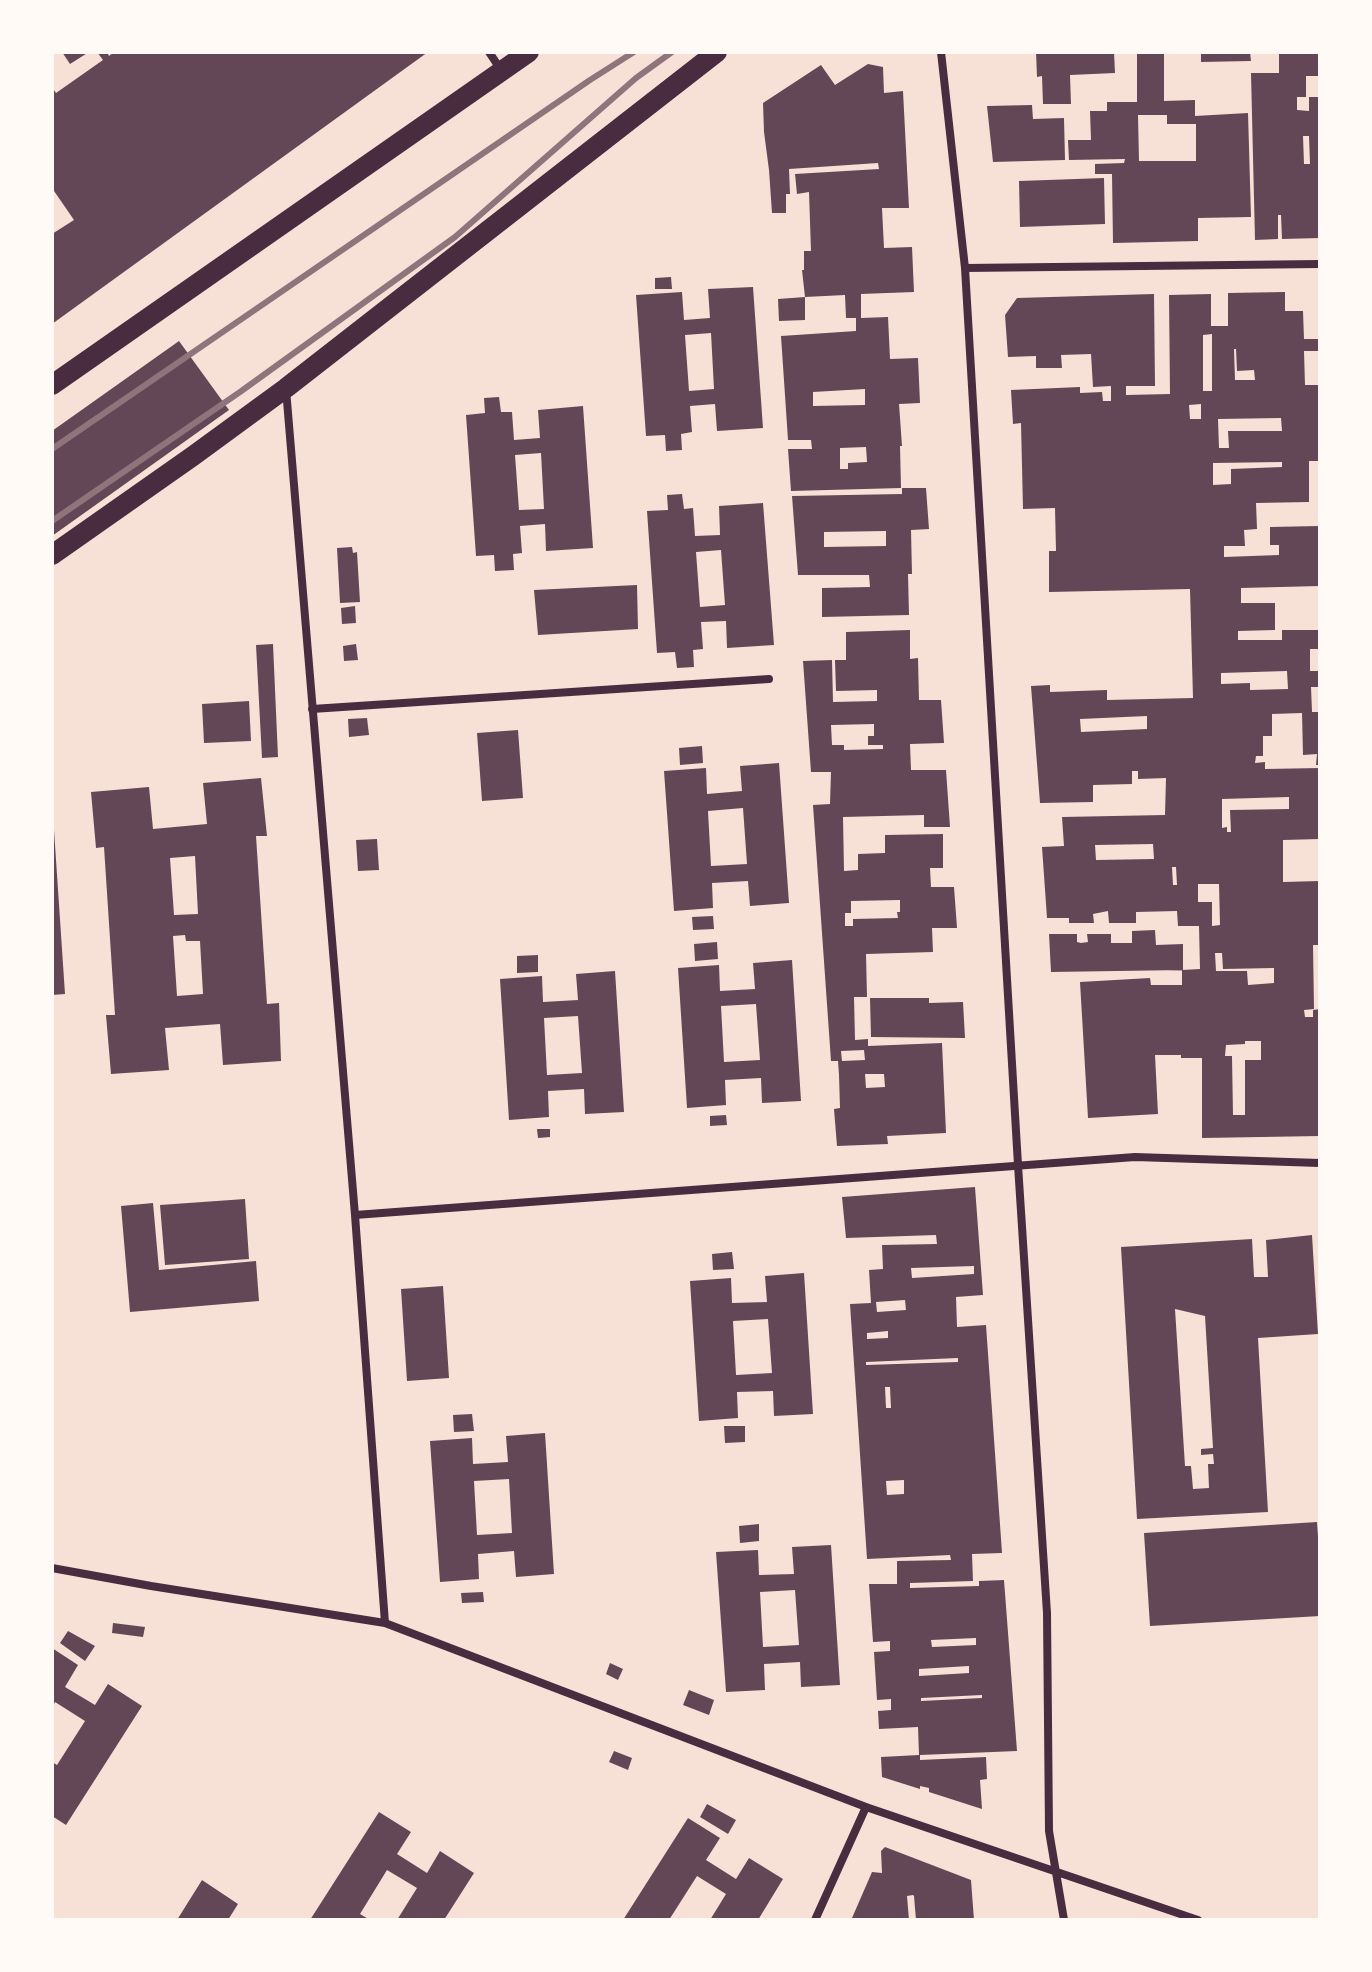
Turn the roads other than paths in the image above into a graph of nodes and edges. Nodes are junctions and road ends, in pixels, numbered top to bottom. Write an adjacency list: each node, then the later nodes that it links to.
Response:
1 (489, 52): 5 (street)
2 (529, 52): 5 (main road)
3 (717, 52): 9 (main road)
4 (941, 52): 7 (street)
5 (502, 71): 8 (main road)
6 (1320, 264): 7 (street)
7 (965, 268): 14 (street)
8 (52, 385)
9 (286, 388): 10 (main road); 12 (street)
10 (52, 555)
11 (769, 679): 12 (street)
12 (312, 709): 15 (street)
13 (1320, 1163): 14 (street)
14 (1018, 1165): 15 (street); 19 (street)
15 (355, 1215): 17 (street)
16 (52, 1568): 17 (street)
17 (385, 1623): 18 (street)
18 (866, 1807): 19 (street); 20 (street)
19 (1056, 1872): 21 (street); 22 (street)
20 (815, 1920)
21 (1064, 1920)
22 (1198, 1920)

